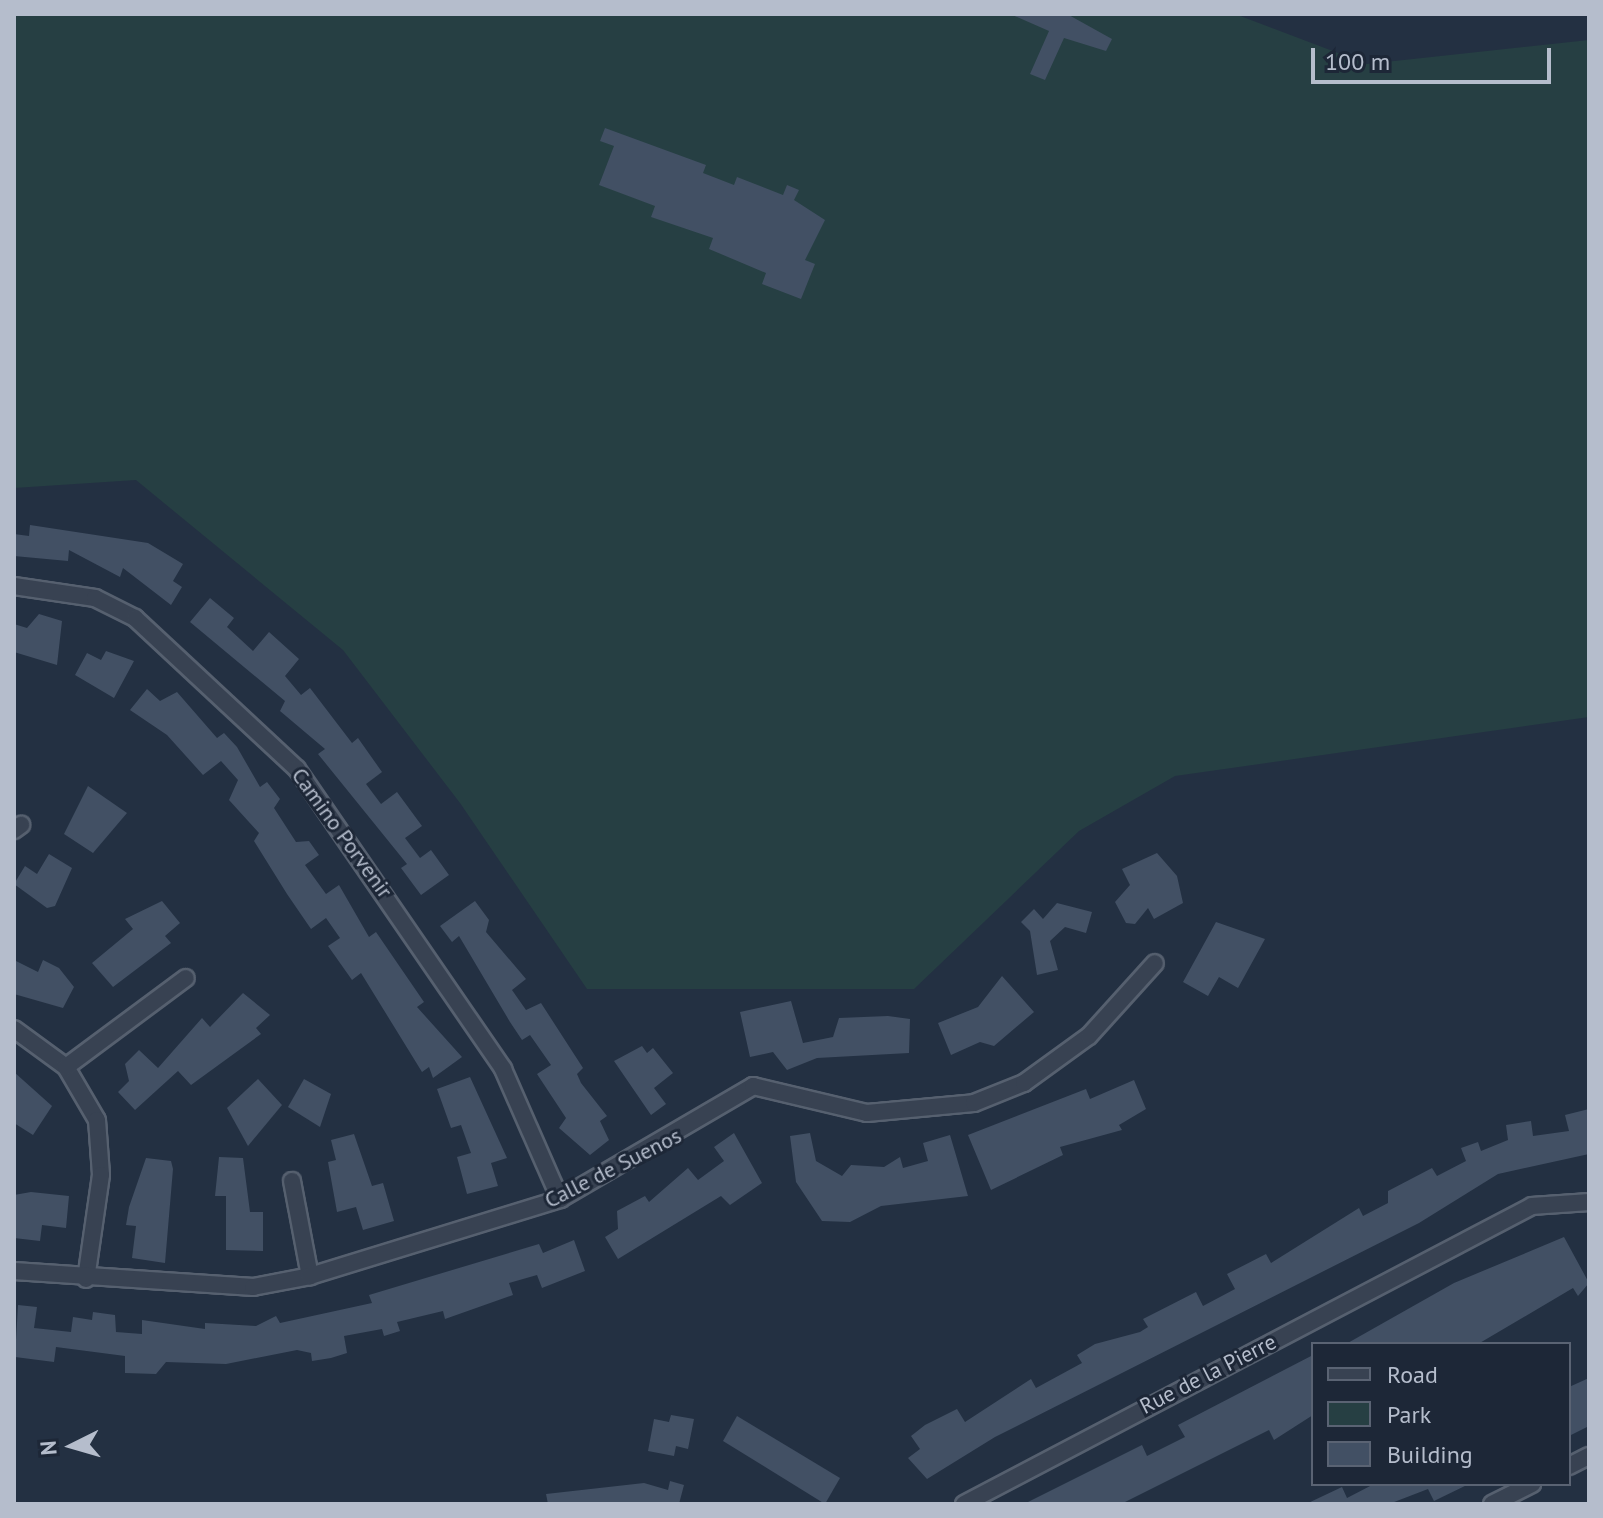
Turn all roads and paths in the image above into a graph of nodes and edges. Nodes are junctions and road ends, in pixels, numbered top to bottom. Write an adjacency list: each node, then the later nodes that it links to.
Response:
1 (14, 586): 7 (street, Camino Porvenir)
2 (1155, 963): 7 (street, Calle de Suenos)
3 (186, 978): 5 (street)
4 (14, 1029): 5 (street)
5 (66, 1067): 11 (street)
6 (292, 1181): 10 (street)
7 (560, 1199): 10 (street, Calle de Suenos)
8 (1589, 1202): 15 (street, Rue de la Pierre)
9 (14, 1271): 11 (street, Calle de Suenos)
10 (310, 1276): 11 (street, Calle de Suenos)
11 (86, 1279)
12 (1589, 1456): 13 (street)
13 (1571, 1465)
14 (1528, 1486): 16 (street)
15 (964, 1504)
16 (1492, 1504)

